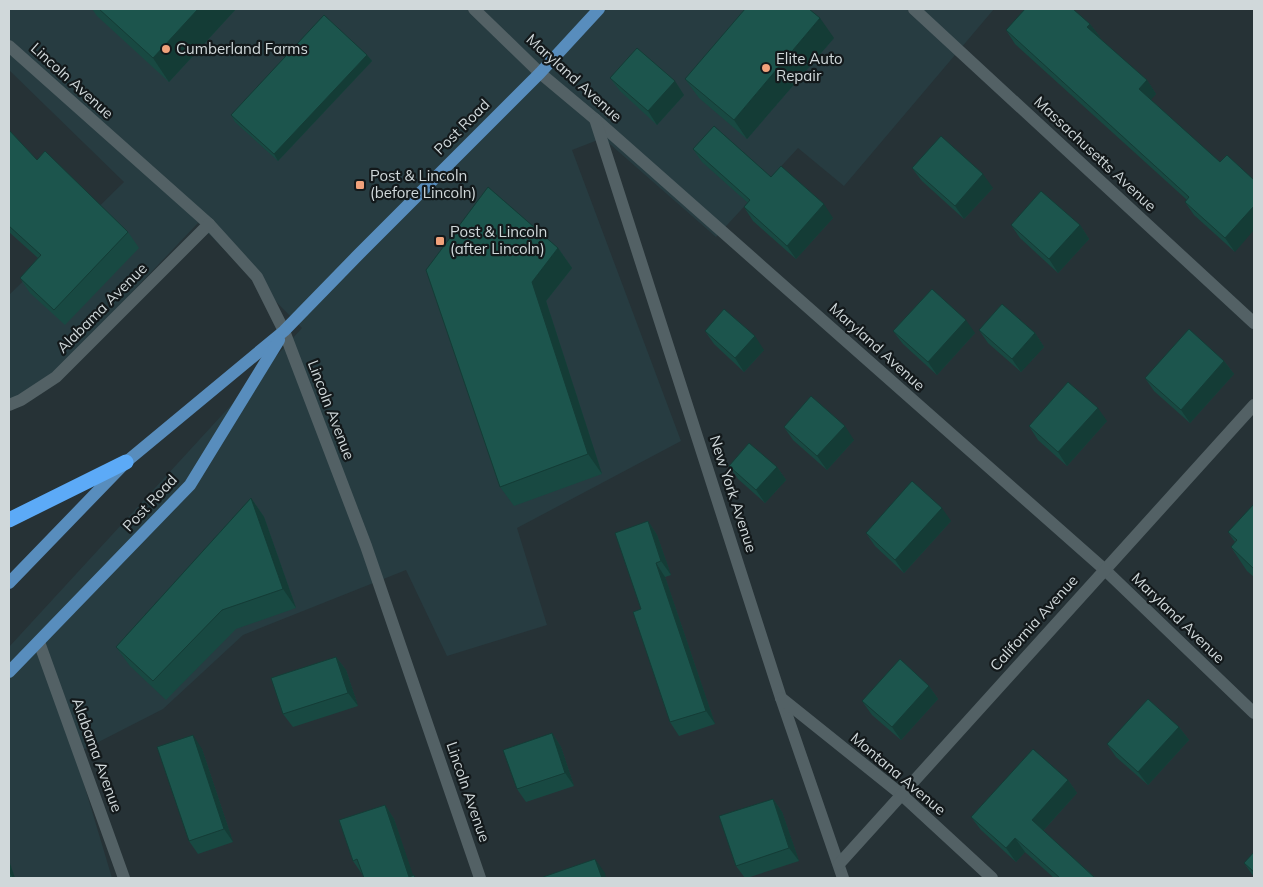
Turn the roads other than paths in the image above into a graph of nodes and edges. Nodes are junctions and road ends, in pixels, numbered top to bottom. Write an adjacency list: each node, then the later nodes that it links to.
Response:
1 (474, 9): 5 (street, Maryland Avenue)
2 (599, 9): 5 (main road, Post Road)
3 (914, 9): 8 (street, Massachusetts Avenue)
4 (9, 46): 7 (street, Lincoln Avenue)
5 (540, 73): 6 (street, Maryland Avenue); 9 (main road, Post Road)
6 (595, 118): 14 (street, Maryland Avenue); 18 (street, New York Avenue)
7 (209, 224): 9 (street, Lincoln Avenue); 10 (street, Alabama Avenue)
8 (1254, 323)
9 (284, 331): 12 (main road, Post Road); 16 (main road, Post Road); 23 (street, Lincoln Avenue)
10 (9, 405)
11 (1254, 405): 14 (street, California Avenue)
12 (126, 462): 13 (highway); 15 (main road, Post Road)
13 (9, 520)
14 (1104, 570): 19 (street, Maryland Avenue); 20 (street, California Avenue)
15 (9, 583)
16 (39, 642): 17 (main road, Post Road); 22 (street, Alabama Avenue)
17 (9, 672)
18 (781, 698): 20 (street, Montana Avenue); 21 (street, New York Avenue)
19 (1254, 713)
20 (902, 795): 21 (street, California Avenue); 25 (street, Montana Avenue)
21 (839, 864): 24 (street, New York Avenue)
22 (124, 878)
23 (480, 878)
24 (843, 878)
25 (992, 878)

